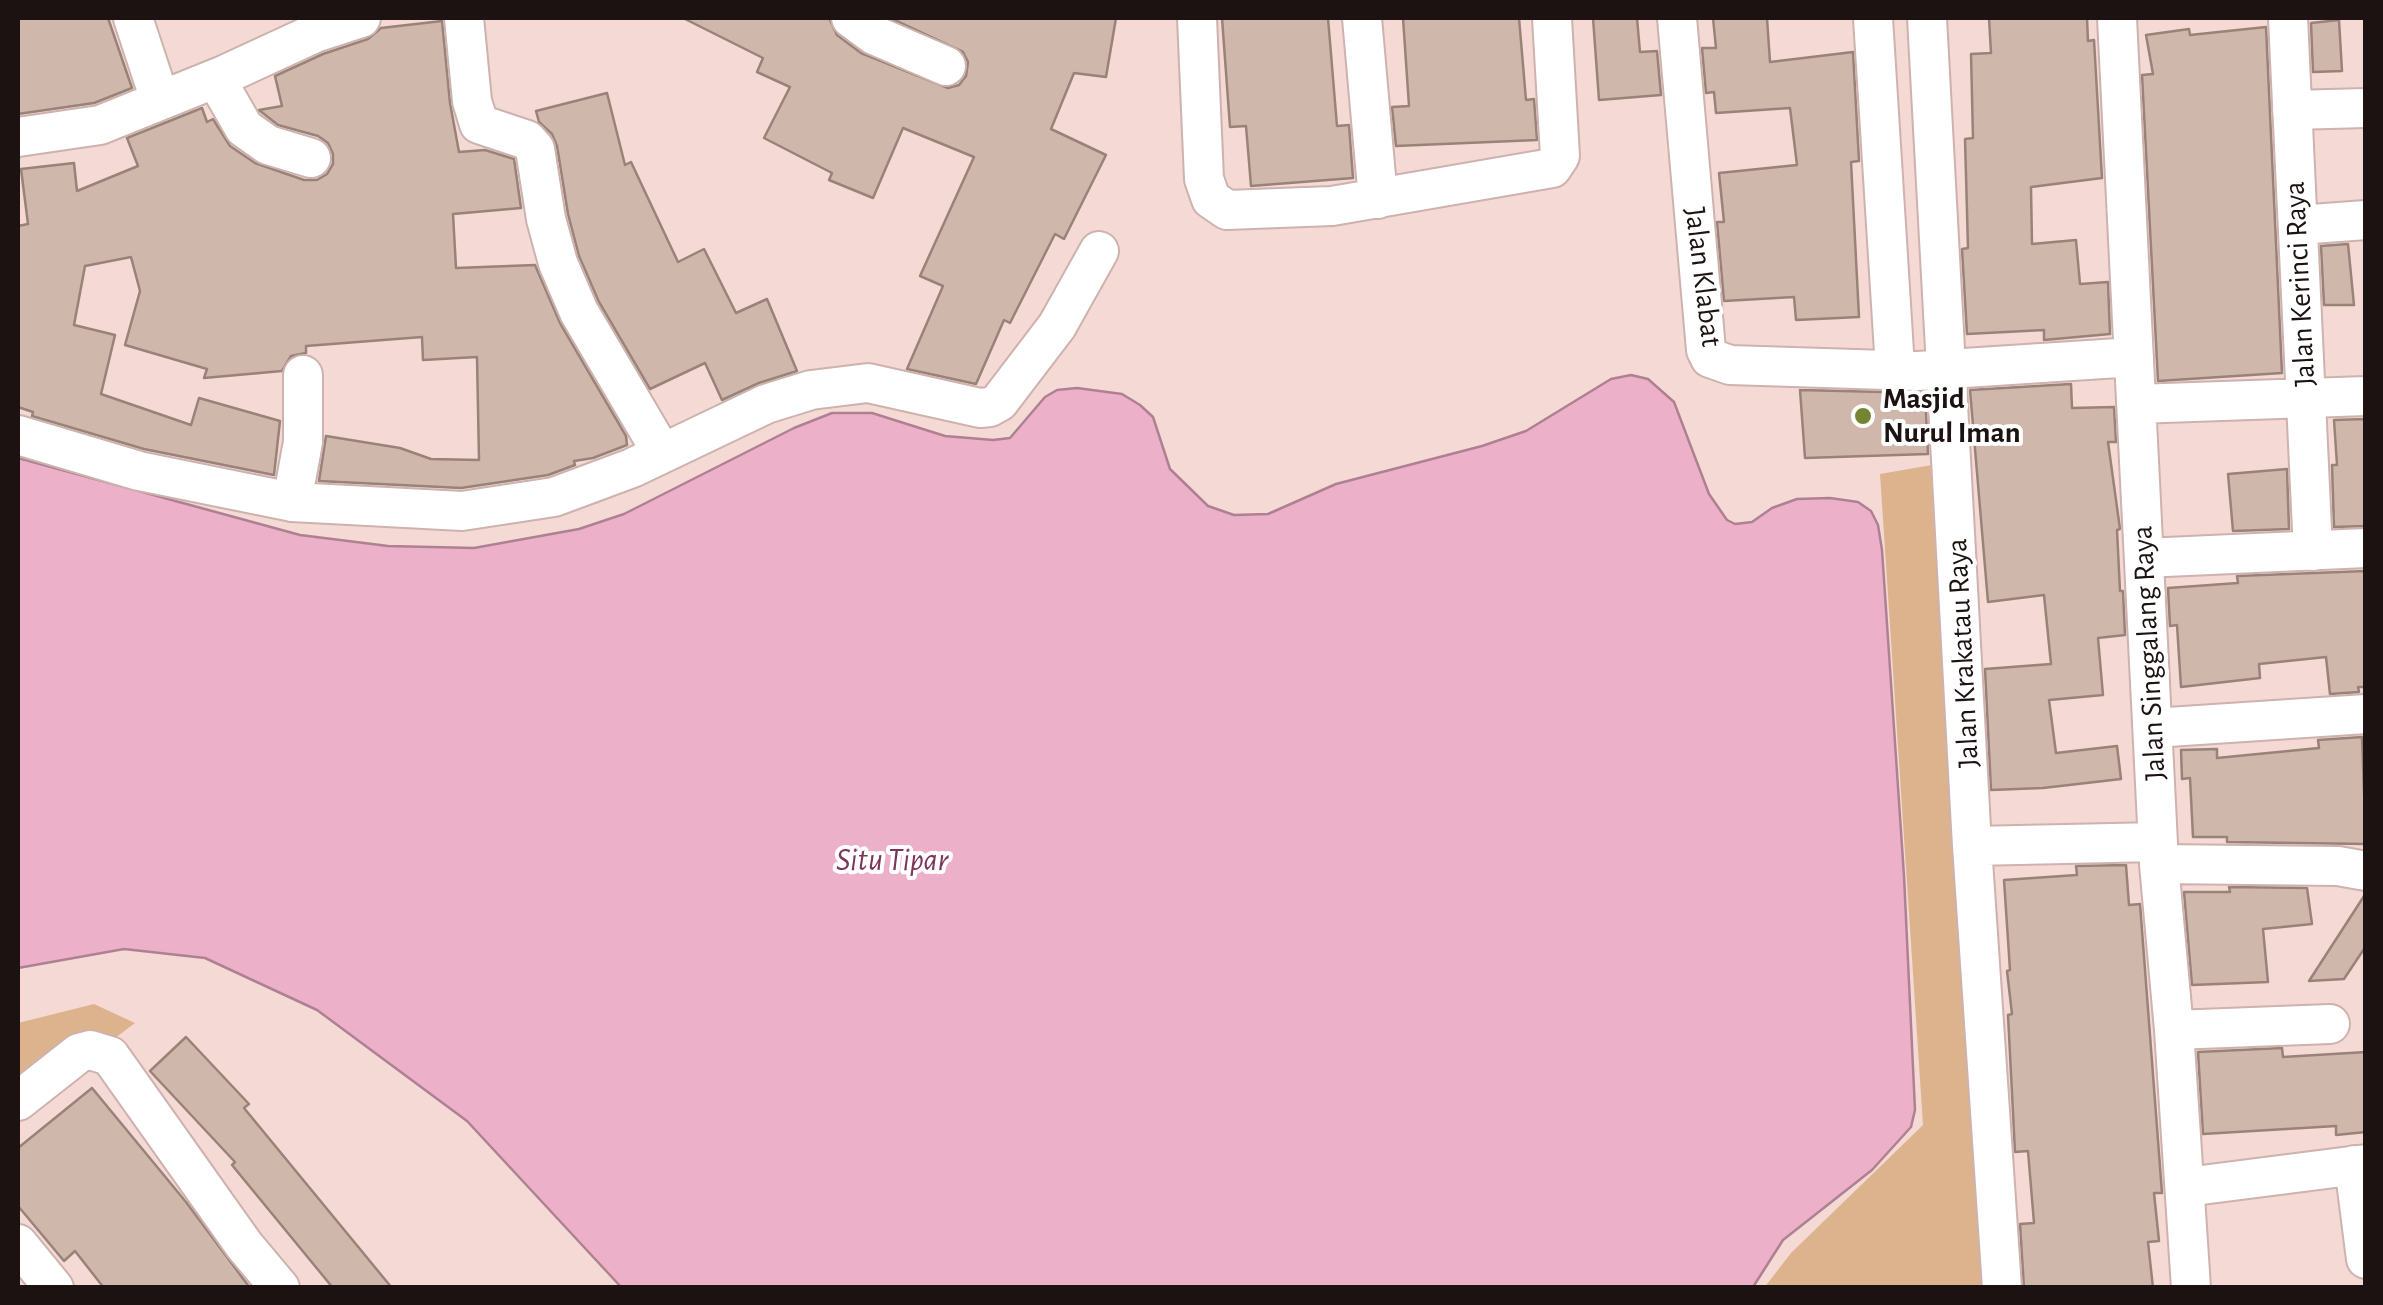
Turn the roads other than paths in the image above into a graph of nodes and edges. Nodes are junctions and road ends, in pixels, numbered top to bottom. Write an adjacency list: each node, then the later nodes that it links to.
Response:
1 (133, 18): 15 (street)
2 (361, 18): 14 (street)
3 (464, 18): 32 (street)
4 (851, 18): 13 (street)
5 (1198, 18): 20 (street)
6 (1362, 18): 20 (street)
7 (1552, 18): 20 (street)
8 (1677, 18): 25 (street, Jalan Klabat)
9 (1872, 18): 25 (street)
10 (1926, 18): 26 (street, Jalan Krakatau Raya)
11 (2117, 18): 24 (street, Jalan Singgalang Raya)
12 (2288, 18): 17 (street, Jalan Kerinci Raya)
13 (946, 66)
14 (216, 78): 15 (street); 19 (street)
15 (160, 100): 18 (street)
16 (2366, 108): 17 (street)
17 (2292, 110): 22 (street, Jalan Kerinci Raya)
18 (18, 137)
19 (311, 158)
20 (1378, 199)
21 (2366, 220): 22 (street)
22 (2298, 225): 29 (street, Jalan Kerinci Raya)
23 (1099, 251): 32 (street)
24 (2134, 357): 26 (street, Jalan Klabat); 30 (street, Jalan Singgalang Raya)
25 (1895, 368): 26 (street, Jalan Klabat)
26 (1948, 370): 39 (street, Jalan Krakatau Raya)
27 (303, 374): 33 (street)
28 (2366, 396): 29 (street)
29 (2306, 398): 30 (street); 35 (street, Jalan Kerinci Raya)
30 (2136, 404): 36 (street, Jalan Singgalang Raya)
31 (18, 435): 33 (street)
32 (662, 454): 33 (street)
33 (292, 502)
34 (2366, 548): 35 (street)
35 (2313, 550): 36 (street)
36 (2144, 558): 38 (street, Jalan Singgalang Raya)
37 (2366, 714): 38 (street)
38 (2153, 728): 40 (street, Jalan Singgalang Raya)
39 (1972, 846): 40 (street); 51 (street, Jalan Krakatau Raya)
40 (2158, 853): 41 (street); 43 (street, Jalan Singgalang Raya)
41 (2366, 870)
42 (2330, 1024): 43 (street)
43 (2174, 1030): 46 (street, Jalan Singgalang Raya)
44 (18, 1101): 50 (street)
45 (2360, 1164): 46 (street); 48 (street)
46 (2186, 1187): 52 (street, Jalan Singgalang Raya)
47 (18, 1244): 49 (street)
48 (2366, 1259)
49 (54, 1288)
50 (280, 1288)
51 (2002, 1288)
52 (2191, 1288)

